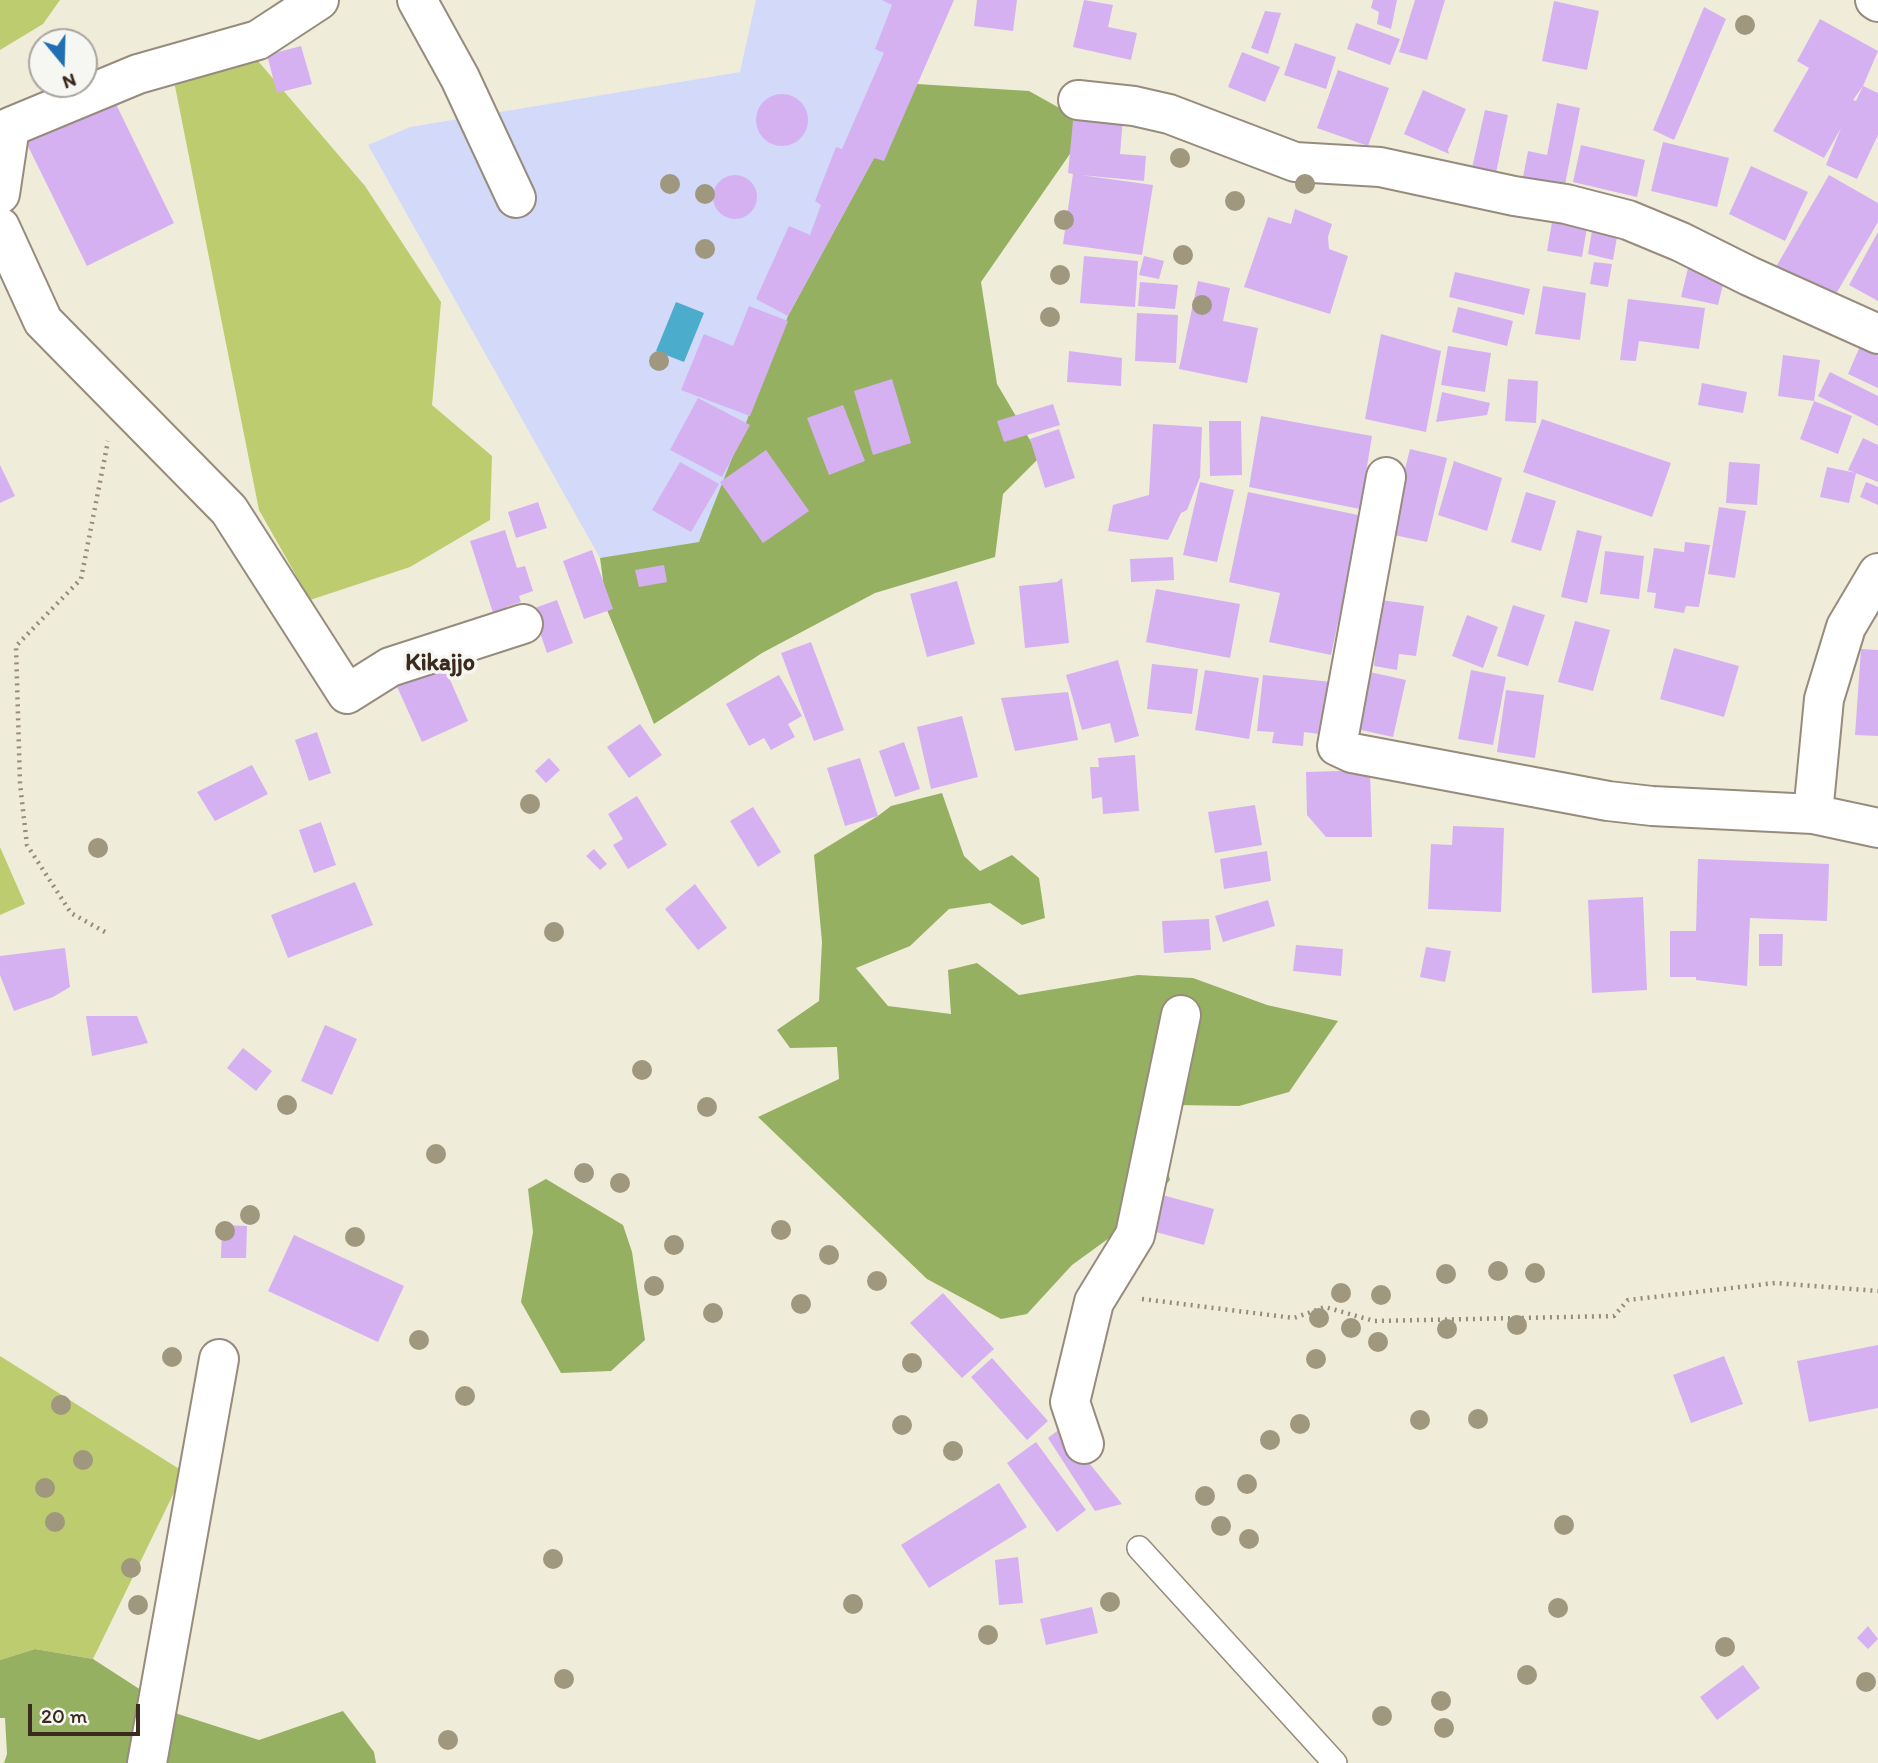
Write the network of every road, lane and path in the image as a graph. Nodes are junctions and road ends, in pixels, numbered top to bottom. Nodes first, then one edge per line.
1 (319, 0) edge
2 (417, 0) edge
3 (1078, 100) dead end
4 (0, 194) edge
5 (516, 198) dead end
6 (0, 227) edge
7 (1878, 334) edge
8 (108, 439) dead end
9 (1386, 477) dead end
10 (1878, 573) edge
11 (523, 624) dead end
12 (1813, 814) junction
13 (1878, 828) edge
14 (105, 932) dead end
15 (1181, 1015) dead end
16 (1878, 1291) edge
17 (1130, 1297) dead end
18 (219, 1359) dead end
19 (1084, 1444) dead end
20 (1139, 1548) dead end
21 (147, 1763) edge
22 (1335, 1763) edge

1 - 4 street
2 - 5 street
3 - 7 street
6 - 11 street
8 - 14 path
9 - 12 street
10 - 12 street
12 - 13 street
15 - 19 street
16 - 17 path
18 - 21 street
20 - 22 lane

